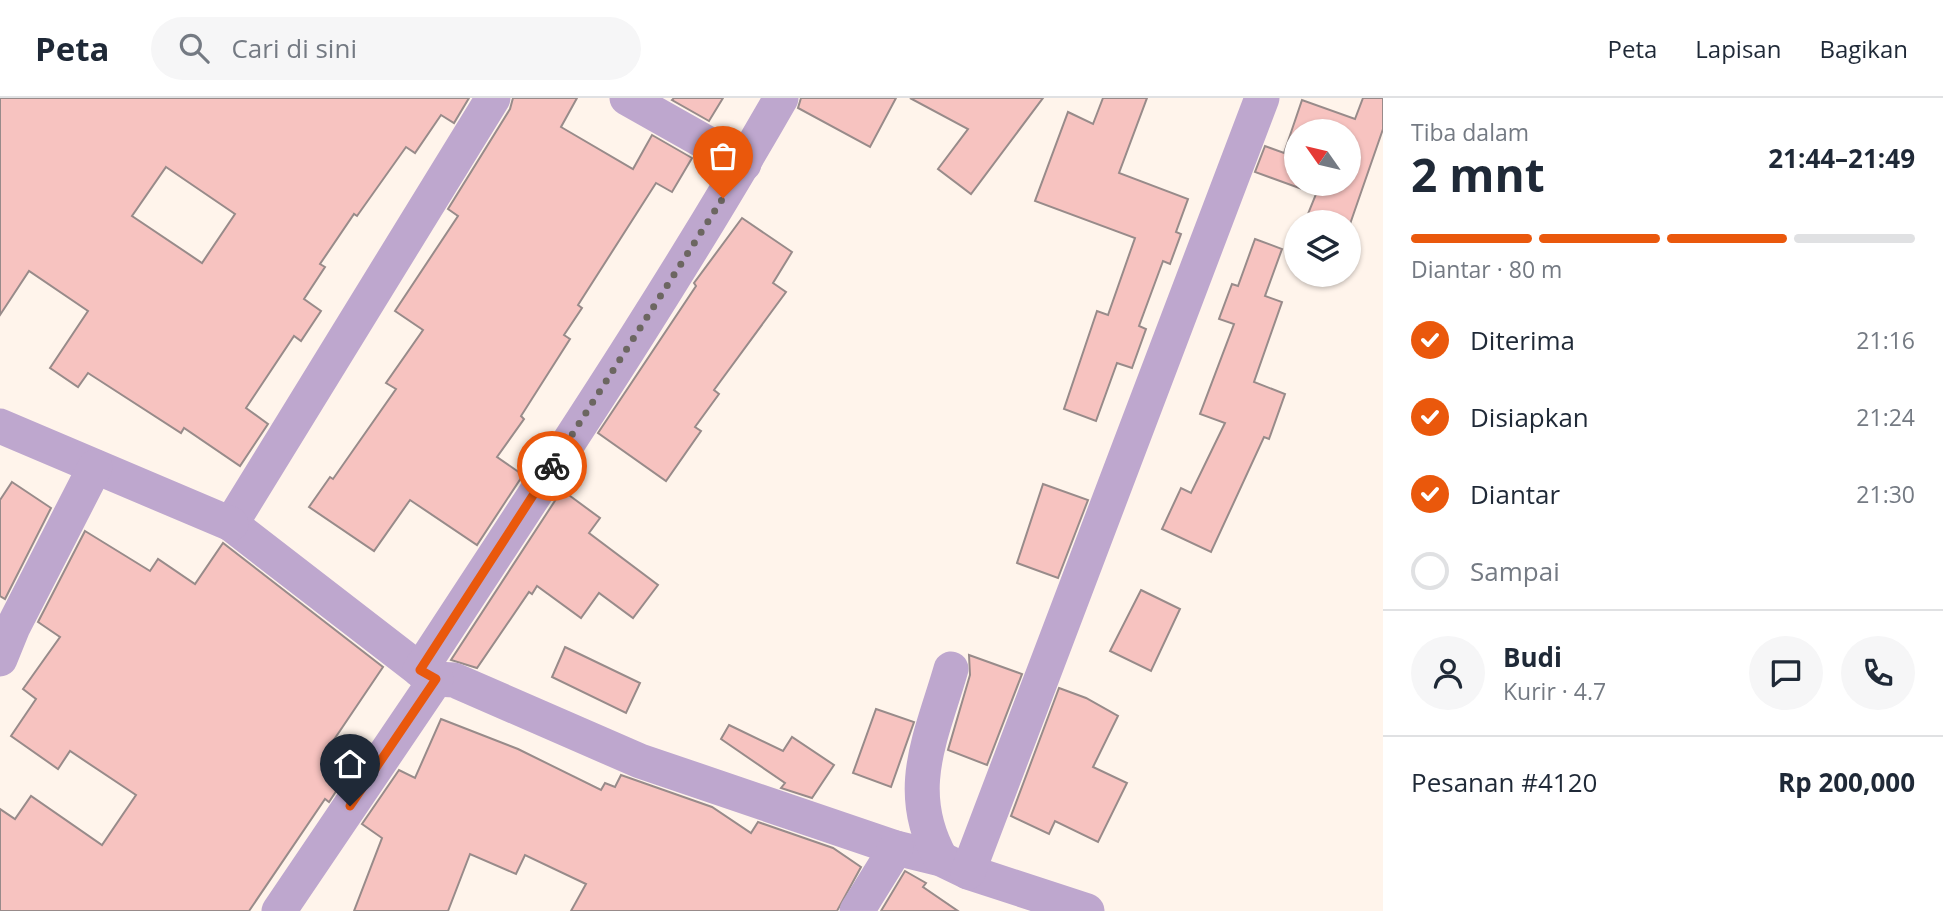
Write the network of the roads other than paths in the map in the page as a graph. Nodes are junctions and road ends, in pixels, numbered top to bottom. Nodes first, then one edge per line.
1 (493, 98) edge
2 (627, 98) edge
3 (781, 98) edge
4 (1262, 98) edge
5 (744, 164) junction
6 (0, 426) edge
7 (95, 467) junction
8 (231, 524) junction
9 (0, 659) edge
10 (411, 663) junction
11 (951, 669) dead end
12 (896, 848) junction
13 (955, 866) junction
14 (279, 911) edge
15 (856, 911) edge
16 (1087, 911) edge

1 - 8 street
2 - 5 street
3 - 5 street
4 - 13 street
5 - 10 street
6 - 7 street
7 - 8 street
7 - 9 street
8 - 10 street
10 - 12 street
10 - 14 street
11 - 13 street
12 - 13 street
12 - 15 street
13 - 16 street

